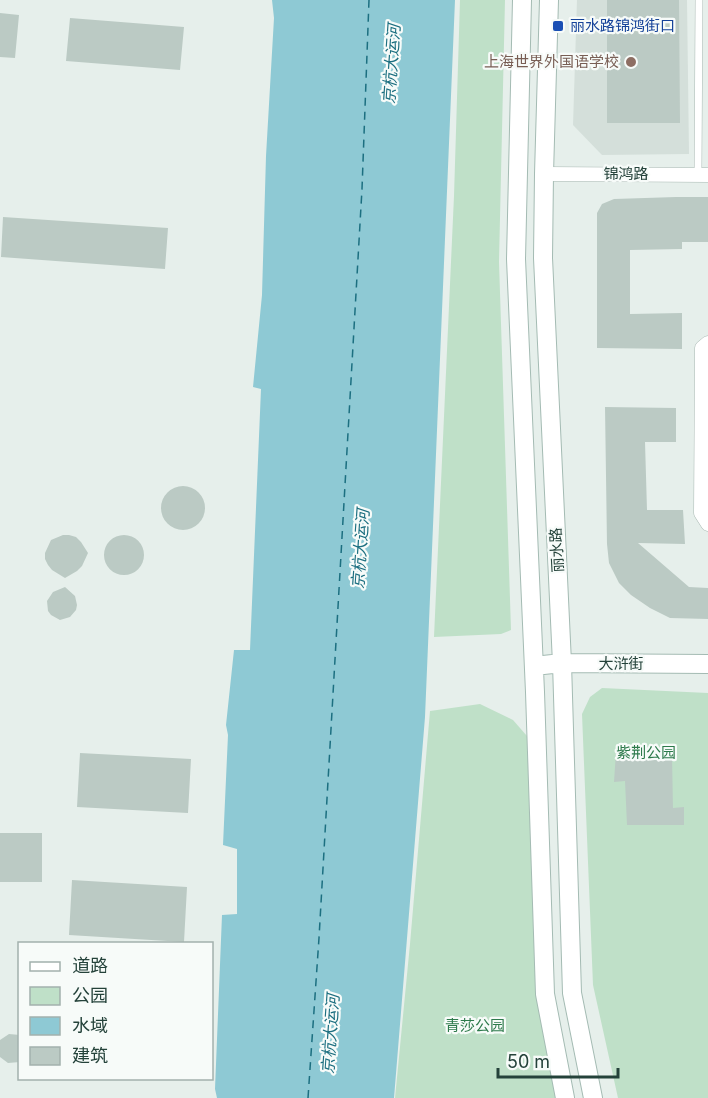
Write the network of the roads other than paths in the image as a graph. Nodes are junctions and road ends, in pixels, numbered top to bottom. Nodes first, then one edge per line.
1 (522, 0) edge
2 (549, 0) edge
3 (699, 0) edge
4 (544, 174) junction
5 (703, 174) edge
6 (708, 344) edge
7 (705, 439) edge
8 (708, 524) edge
9 (562, 663) junction
10 (708, 664) edge
11 (534, 666) junction
12 (565, 1098) edge
13 (593, 1098) edge

1 - 11 main road, 丽水路
2 - 4 main road, 丽水路
3 - 5 lane
4 - 5 street, 锦鸿路
4 - 9 main road, 丽水路
6 - 7 street
7 - 8 street
9 - 10 main road, 大浒街
9 - 11 main road, 大浒街
9 - 13 main road, 丽水路
11 - 12 main road, 丽水路

